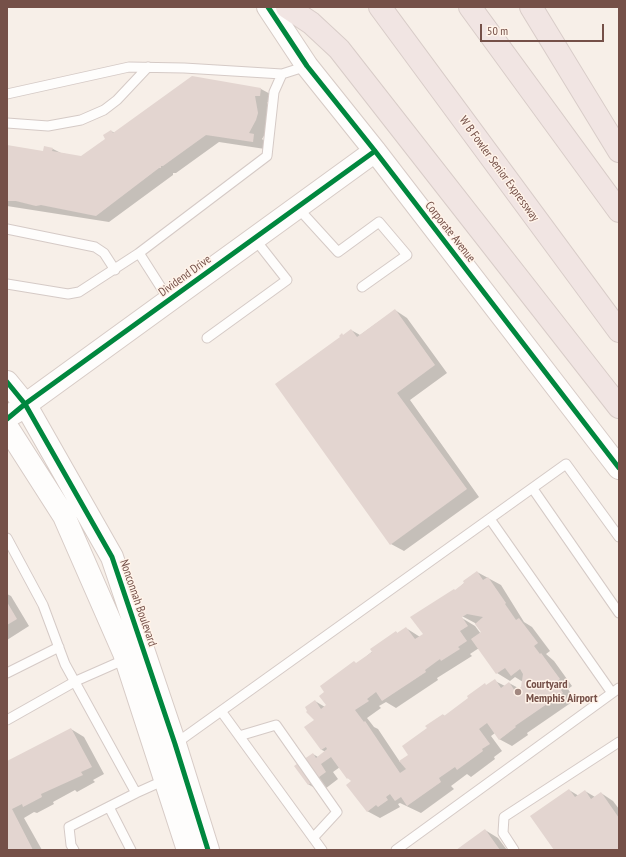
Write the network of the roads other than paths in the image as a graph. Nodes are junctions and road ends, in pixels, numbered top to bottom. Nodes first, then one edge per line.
1 (268, 7) edge
2 (287, 7) edge
3 (380, 7) edge
4 (470, 7) edge
5 (531, 7) edge
6 (307, 66) junction
7 (148, 67) junction
8 (282, 74) junction
9 (7, 94) edge
10 (7, 123) edge
11 (375, 151) junction
12 (619, 151) edge
13 (297, 207) junction
14 (619, 211) edge
15 (7, 229) edge
16 (254, 238) junction
17 (139, 253) junction
18 (115, 270) junction
19 (7, 284) edge
20 (362, 288) dead end
21 (169, 300) junction
22 (619, 331) edge
23 (207, 338) dead end
24 (7, 382) edge
25 (25, 404) junction
26 (619, 407) edge
27 (7, 419) edge
28 (7, 427) edge
29 (619, 468) edge
30 (533, 489) junction
31 (490, 519) junction
32 (619, 537) edge
33 (7, 538) edge
34 (619, 613) edge
35 (59, 647) junction
36 (126, 659) junction
37 (7, 673) edge
38 (76, 681) junction
39 (615, 690) edge
40 (221, 711) junction
41 (7, 720) edge
42 (240, 736) junction
43 (619, 742) edge
44 (175, 744) junction
45 (166, 780) junction
46 (136, 793) junction
47 (109, 807) junction
48 (314, 838) junction
49 (74, 850) edge
50 (131, 850) edge
51 (188, 850) edge
52 (208, 850) edge
53 (322, 850) edge
54 (396, 850) edge
55 (514, 850) edge

1 - 6 street, Corporate Avenue
2 - 26 highway
3 - 22 highway, W B Fowler Senior Expressway
4 - 14 highway
5 - 12 highway
6 - 8 lane
6 - 11 street, Corporate Avenue
7 - 8 lane
7 - 9 lane
7 - 10 lane
8 - 17 lane
11 - 13 street, Dividend Drive
11 - 29 street, Corporate Avenue
13 - 16 street, Dividend Drive
13 - 20 lane
15 - 18 lane
16 - 21 street, Dividend Drive
16 - 23 lane
17 - 18 lane
17 - 21 lane
18 - 19 lane
21 - 25 street, Dividend Drive
24 - 25 street, Nonconnah Boulevard
25 - 27 street, Dividend Drive
25 - 44 street, Nonconnah Boulevard
28 - 36 street
30 - 31 lane
30 - 32 lane
30 - 34 lane
31 - 39 lane
31 - 40 lane
33 - 35 lane
35 - 37 lane
35 - 38 lane
36 - 38 lane
36 - 45 street
38 - 41 lane
38 - 46 lane
39 - 54 lane
40 - 42 lane
40 - 44 lane
42 - 48 lane
42 - 48 lane
43 - 55 lane
44 - 52 street, Nonconnah Boulevard
45 - 46 lane
45 - 51 street
46 - 47 lane
47 - 49 lane
47 - 50 lane
48 - 53 lane

